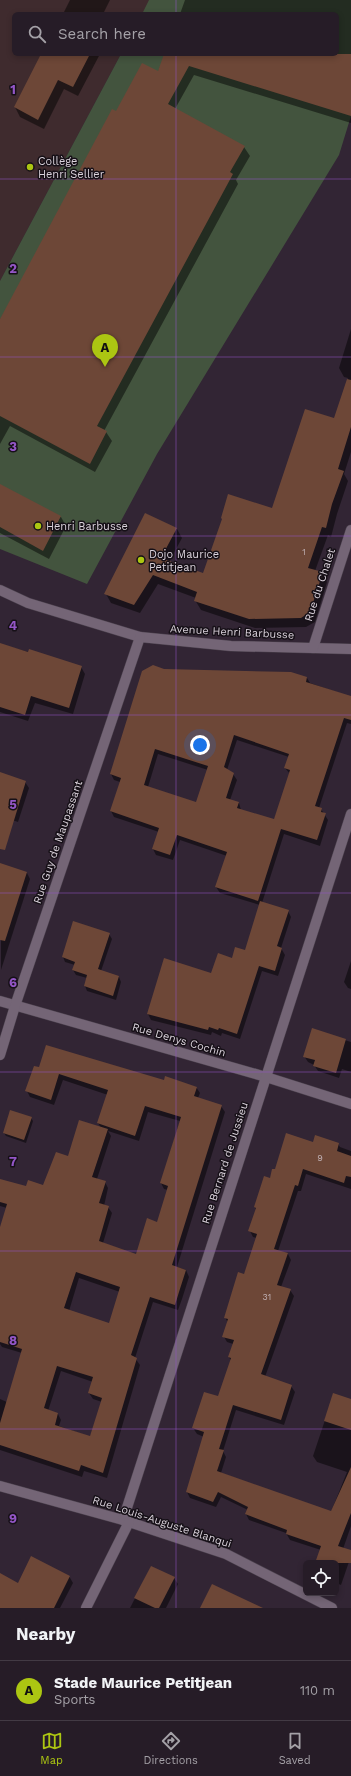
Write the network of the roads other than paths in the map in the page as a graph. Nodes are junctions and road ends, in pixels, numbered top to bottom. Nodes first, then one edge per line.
1 (351, 530) edge
2 (0, 590) edge
3 (140, 637) junction
4 (312, 648) junction
5 (351, 649) edge
6 (351, 814) edge
7 (0, 1001) edge
8 (15, 1006) junction
9 (0, 1055) edge
10 (266, 1077) junction
11 (351, 1104) edge
12 (0, 1486) edge
13 (126, 1521) junction
14 (313, 1603) edge
15 (86, 1608) edge
16 (332, 1608) edge

1 - 4 street, Rue du Chalet
2 - 3 street, Avenue Henri Barbusse
3 - 4 street, Avenue Henri Barbusse
3 - 8 street, Rue Guy de Maupassant
4 - 5 street, Avenue Henri Barbusse
6 - 10 street, Rue Bernard de Jussieu
7 - 8 street, Rue Denys Cochin
8 - 9 street, Rue Guy de Maupassant
8 - 10 street, Rue Denys Cochin
10 - 11 street, Rue Denys Cochin
10 - 13 street, Rue Bernard de Jussieu
12 - 13 street, Rue Louis-Auguste Blanqui
13 - 14 street, Rue Louis-Auguste Blanqui
13 - 15 street, Rue Bernard de Jussieu
14 - 16 street, Rue Louis-Auguste Blanqui

